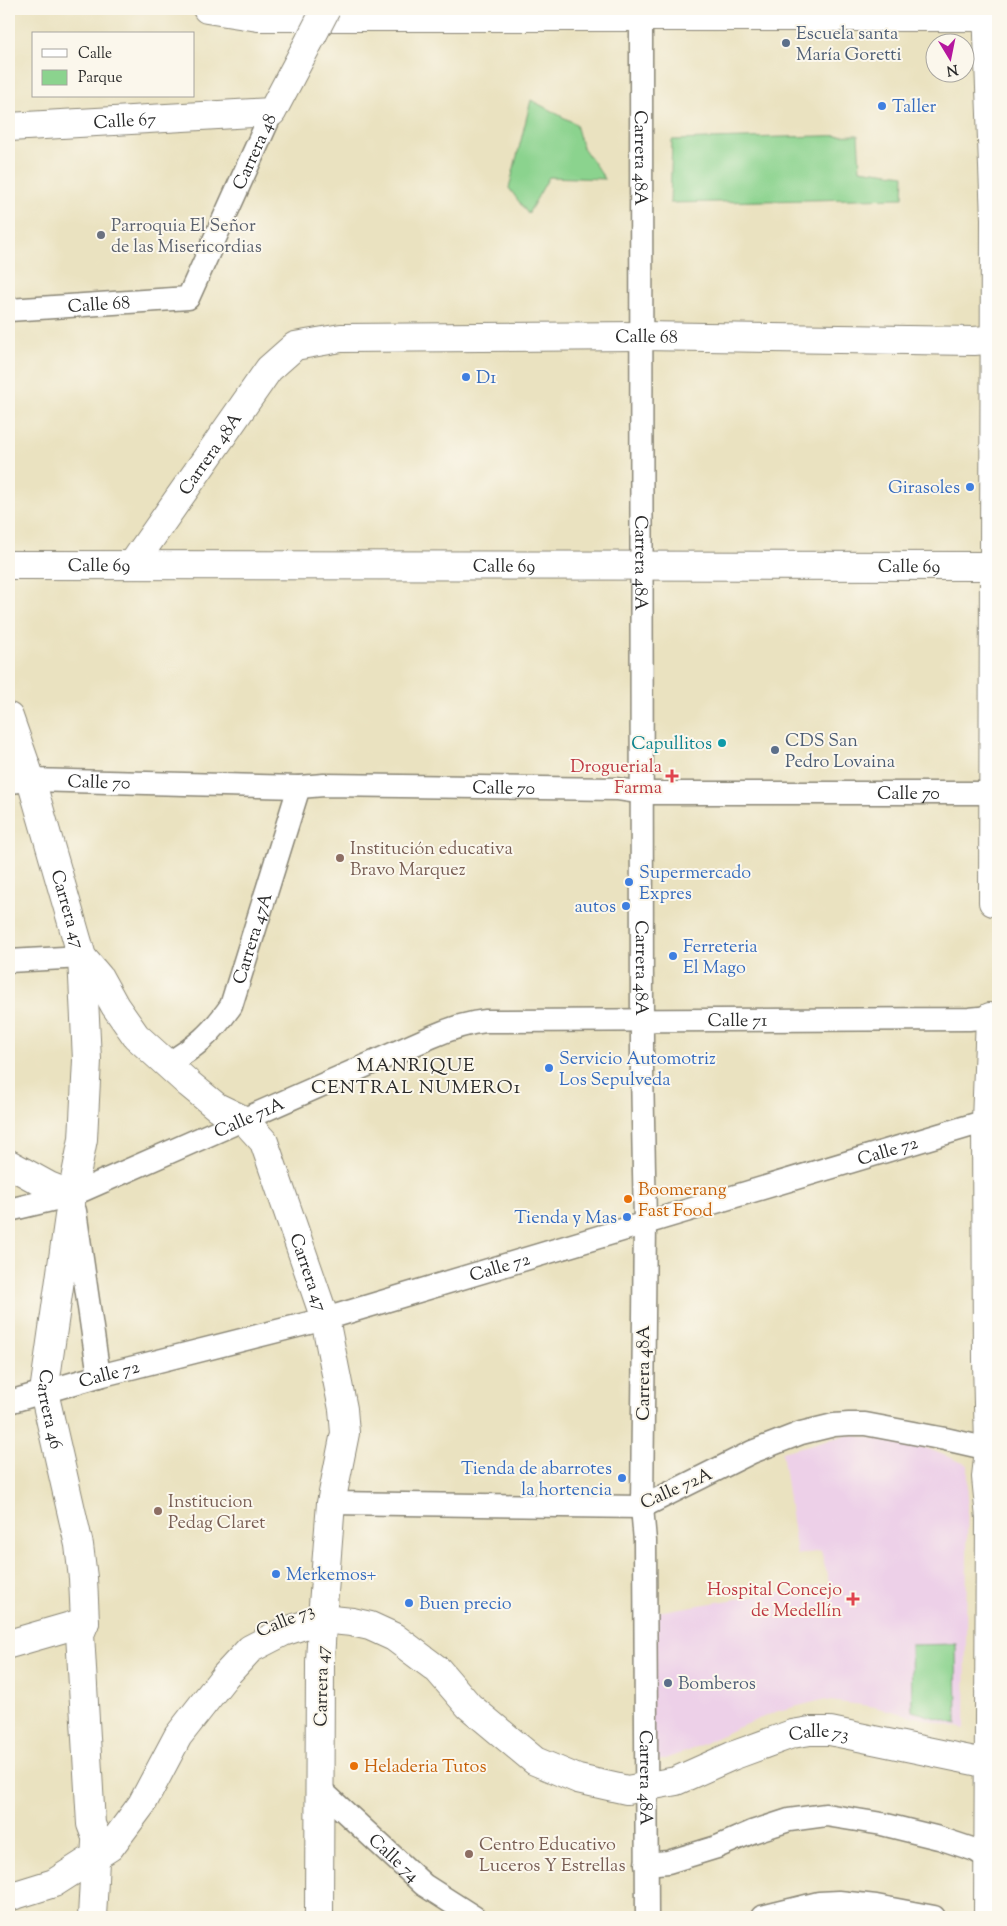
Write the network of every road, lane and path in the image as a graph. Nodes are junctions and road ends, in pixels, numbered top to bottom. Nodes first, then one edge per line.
1 (207, 9) edge
2 (326, 9) edge
3 (991, 14) edge
4 (641, 18) junction
5 (272, 112) junction
6 (9, 128) edge
7 (188, 298) joint
8 (9, 310) edge
9 (642, 336) junction
10 (996, 339) edge
11 (295, 346) joint
12 (9, 565) edge
13 (132, 565) junction
14 (643, 566) junction
15 (997, 566) edge
16 (9, 717) edge
17 (20, 781) edge
18 (299, 787) junction
19 (643, 793) junction
20 (996, 793) edge
21 (993, 902) dead end
22 (82, 957) junction
23 (9, 962) edge
24 (990, 1017) joint
25 (486, 1021) joint
26 (643, 1022) junction
27 (167, 1064) junction
28 (244, 1120) junction
29 (986, 1121) junction
30 (9, 1164) edge
31 (72, 1196) junction
32 (9, 1210) edge
33 (645, 1222) junction
34 (325, 1319) junction
35 (993, 1358) edge
36 (99, 1376) junction
37 (44, 1392) junction
38 (9, 1402) edge
39 (995, 1445) edge
40 (331, 1504) junction
41 (642, 1507) junction
42 (323, 1612) junction
43 (84, 1622) junction
44 (9, 1644) edge
45 (993, 1764) edge
46 (646, 1787) junction
47 (320, 1789) junction
48 (96, 1847) junction
49 (988, 1858) junction
50 (646, 1864) junction
51 (9, 1879) edge
52 (9, 1897) edge
53 (92, 1917) edge
54 (320, 1917) edge
55 (474, 1917) edge
56 (647, 1917) edge
57 (762, 1917) edge
58 (934, 1917) edge
59 (988, 1917) edge

1 - 4 street
2 - 5 street, Carrera 48, bridge
3 - 4 street
3 - 10 street
4 - 9 street, Carrera 48A
5 - 6 street, Calle 67
5 - 7 street, Carrera 48
7 - 8 street, Calle 68
9 - 10 street, Calle 68
9 - 11 street, Calle 68
9 - 14 street, Carrera 48A
10 - 15 street
11 - 13 street, Carrera 48A
12 - 13 street, Calle 69
13 - 14 street, Calle 69
14 - 15 street, Calle 69
14 - 19 street, Carrera 48A
15 - 20 street
16 - 17 street, Carrera 47
17 - 18 street, Calle 70
17 - 22 street, Carrera 47
18 - 19 street, Calle 70
18 - 27 street, Carrera 47A
19 - 20 street, Calle 70
19 - 26 street, Carrera 48A
20 - 21 street
22 - 23 street
22 - 27 street, Carrera 47
22 - 31 street, Carrera 46
24 - 26 street, Calle 71
24 - 29 street
25 - 26 street, Calle 71
25 - 28 street, Calle 71A
26 - 33 street, Carrera 48A
27 - 28 street, Carrera 47
28 - 31 street, Calle 71A
28 - 34 street, Carrera 47
29 - 33 street, Calle 72
29 - 35 street
30 - 31 street
31 - 32 street, Calle 71A
31 - 36 street, Carrera 46
31 - 37 street, Carrera 46
33 - 34 street, Calle 72
33 - 41 street, Carrera 48A
34 - 36 street, Calle 72
34 - 40 street, Carrera 47
35 - 39 street
36 - 37 street, Calle 72
37 - 38 street, Calle 72
37 - 43 street, Carrera 46
39 - 41 street, Calle 72A
39 - 45 street
40 - 41 street, Calle 72A
40 - 42 street, Carrera 47
41 - 46 street, Carrera 48A
42 - 46 street, Calle 73
42 - 47 street, Carrera 47
42 - 48 street, Calle 73
43 - 44 street
43 - 48 street, Carrera 46
45 - 46 street, Calle 73
45 - 49 street
46 - 50 street, Carrera 48A
47 - 54 street, Carrera 47
47 - 55 street, Calle 74
48 - 51 street, Calle 73
48 - 52 street, Calle 73
48 - 53 street, Carrera 46
49 - 50 street
49 - 59 street
50 - 56 street, Carrera 48A
57 - 58 street

